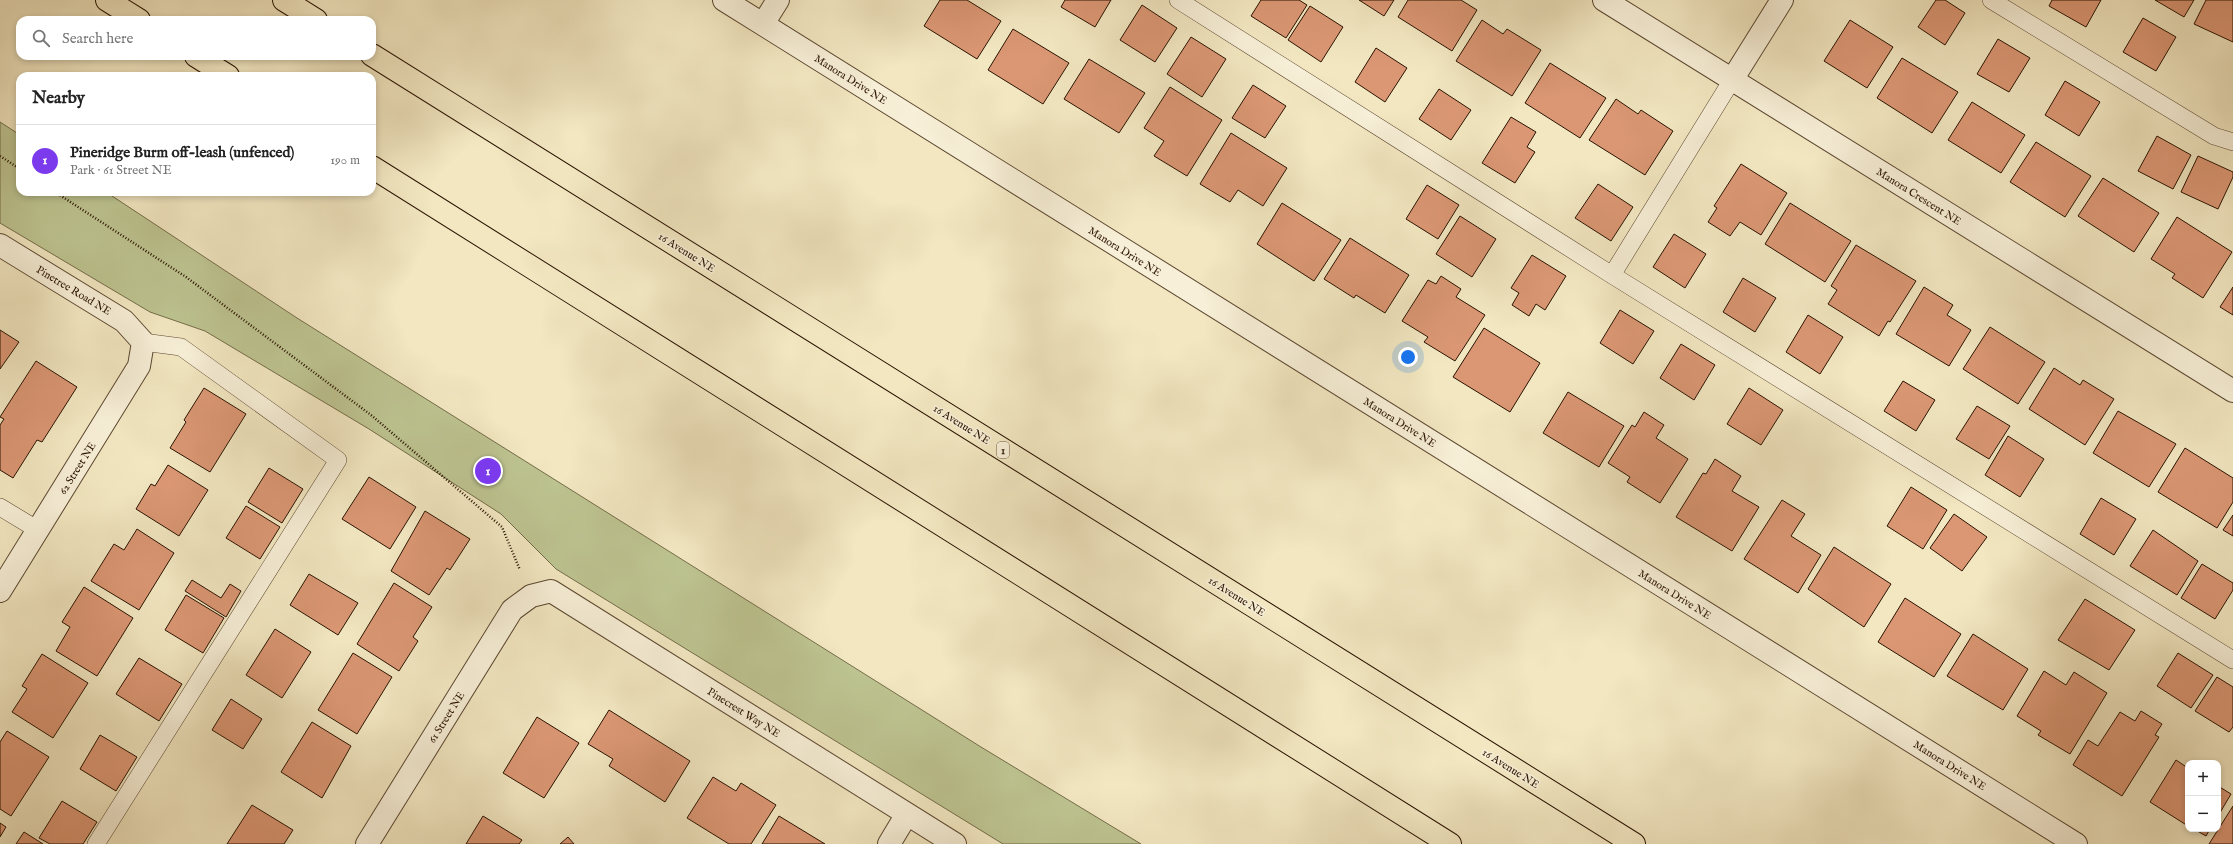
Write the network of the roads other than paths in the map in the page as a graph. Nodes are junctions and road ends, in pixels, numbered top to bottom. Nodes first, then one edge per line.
1 (107, 0) edge
2 (284, 0) edge
3 (724, 0) edge
4 (778, 0) edge
5 (1178, 0) edge
6 (1604, 0) edge
7 (1782, 0) edge
8 (1991, 0) edge
9 (133, 16) edge
10 (310, 16) edge
11 (763, 24) junction
12 (376, 58) edge
13 (202, 60) edge
14 (222, 72) edge
15 (1732, 80) junction
16 (2233, 142) edge
17 (376, 170) edge
18 (0, 245) edge
19 (1612, 274) junction
20 (143, 342) junction
21 (2233, 391) edge
22 (0, 507) edge
23 (38, 530) junction
24 (0, 591) edge
25 (532, 596) joint
26 (2233, 660) edge
27 (907, 814) junction
28 (96, 844) edge
29 (367, 844) edge
30 (889, 844) edge
31 (955, 844) edge
32 (1450, 844) edge
33 (1634, 844) edge
34 (2076, 844) edge

1 - 9 highway
2 - 10 highway
3 - 11 street, Manora Drive NE
4 - 11 street
5 - 19 lane
6 - 15 street, Manora Crescent NE
7 - 15 street
8 - 16 lane
11 - 34 street, Manora Drive NE
12 - 33 highway, 16 Avenue NE / 1
13 - 14 highway
15 - 19 lane
15 - 21 street, Manora Crescent NE
17 - 32 highway
18 - 20 street, Pinetree Road NE
19 - 26 lane
20 - 23 street, 62 Street NE
20 - 28 lane
22 - 23 lane
23 - 24 street, 62 Street NE
25 - 27 street, Pinecrest Way NE
25 - 29 street, 61 Street NE
27 - 30 street
27 - 31 street, Pinecrest Way NE

